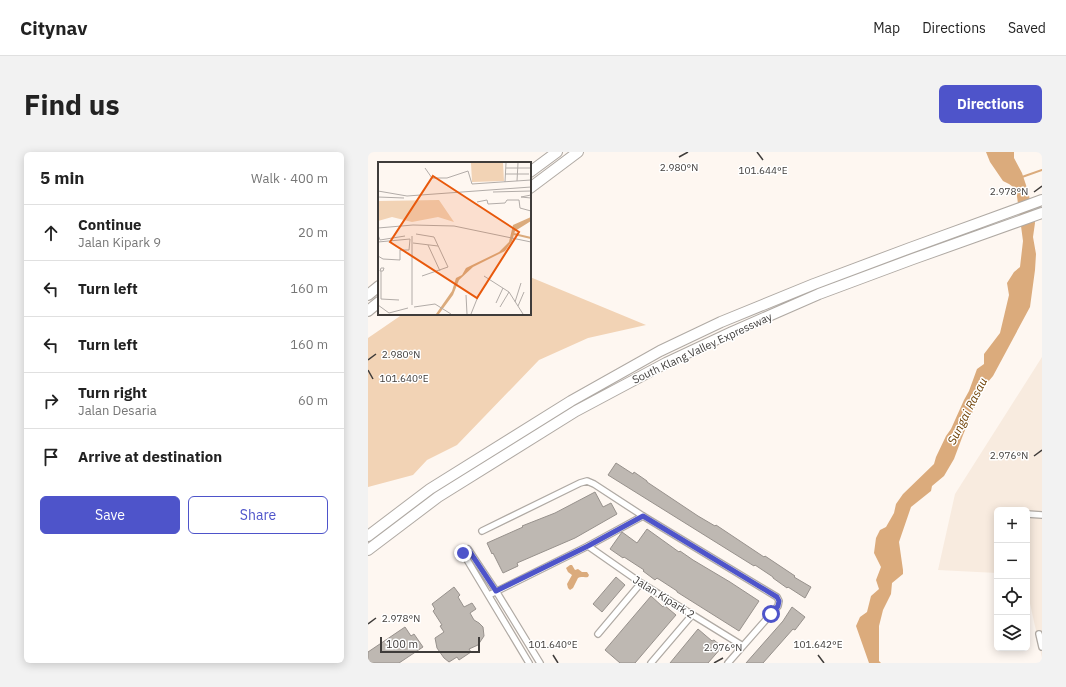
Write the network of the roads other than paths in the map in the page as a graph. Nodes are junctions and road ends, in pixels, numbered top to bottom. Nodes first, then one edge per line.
1 (557, 152) edge
2 (578, 152) edge
3 (531, 171) edge
4 (531, 187) edge
5 (1042, 200) edge
6 (1042, 213) edge
7 (378, 287) edge
8 (368, 295) edge
9 (378, 303) edge
10 (368, 311) edge
11 (1030, 514) edge
12 (1042, 515) edge
13 (643, 516) junction
14 (482, 531) dead end
15 (368, 536) edge
16 (588, 546) junction
17 (368, 550) edge
18 (641, 583) junction
19 (496, 591) junction
20 (489, 595) junction
21 (692, 615) junction
22 (598, 634) dead end
23 (1039, 634) dead end
24 (743, 646) junction
25 (1042, 648) edge
26 (529, 663) edge
27 (540, 663) edge
28 (651, 663) edge
29 (728, 663) edge

1 - 3 highway
2 - 4 highway
5 - 15 highway, South Klang Valley Expressway
6 - 17 highway, South Klang Valley Expressway
7 - 8 highway
9 - 10 highway
11 - 12 street
13 - 14 street
13 - 16 street
13 - 24 street
16 - 18 street, Jalan Kipark 2
16 - 19 street
18 - 21 street, Jalan Kipark 2
18 - 22 street
19 - 20 street
19 - 20 street
19 - 27 street
20 - 26 street
21 - 24 street, Jalan Kipark 2
21 - 28 street
23 - 25 street
24 - 29 street

